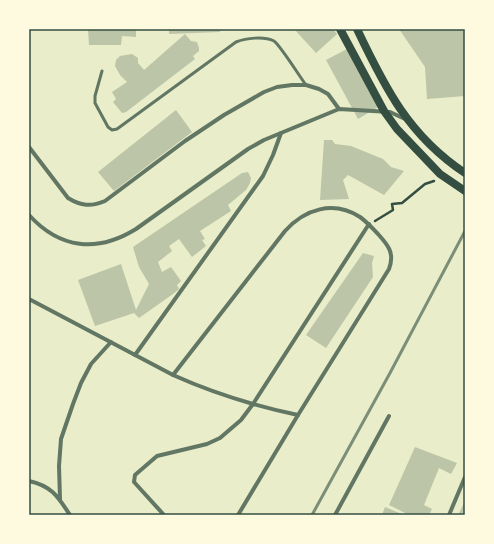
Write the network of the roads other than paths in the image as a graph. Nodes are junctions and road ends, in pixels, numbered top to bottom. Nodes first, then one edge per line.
1 (340, 29) edge
2 (356, 29) edge
3 (102, 71) dead end
4 (306, 85) junction
5 (339, 109) junction
6 (384, 111) junction
7 (409, 121) junction
8 (281, 133) junction
9 (29, 147) edge
10 (465, 173) edge
11 (465, 191) edge
12 (29, 215) edge
13 (369, 224) junction
14 (29, 299) edge
15 (111, 342) junction
16 (135, 355) junction
17 (173, 375) junction
18 (254, 404) junction
19 (298, 415) junction
20 (389, 416) dead end
21 (465, 477) edge
22 (29, 482) edge
23 (60, 499) junction
24 (70, 515) edge
25 (164, 515) edge
26 (238, 515) edge
27 (335, 515) edge
28 (449, 515) edge

1 - 6 main road
2 - 7 main road
3 - 4 lane
4 - 5 street
4 - 9 street
5 - 6 street
5 - 8 street
6 - 7 street
6 - 11 main road
7 - 10 main road
8 - 12 street
8 - 16 street
13 - 17 street
13 - 18 street
13 - 19 street
14 - 15 street
15 - 16 street
15 - 23 street
16 - 17 street
17 - 18 street
18 - 19 street
18 - 25 street
19 - 26 street
20 - 27 street
21 - 28 street
22 - 23 street
23 - 24 street

